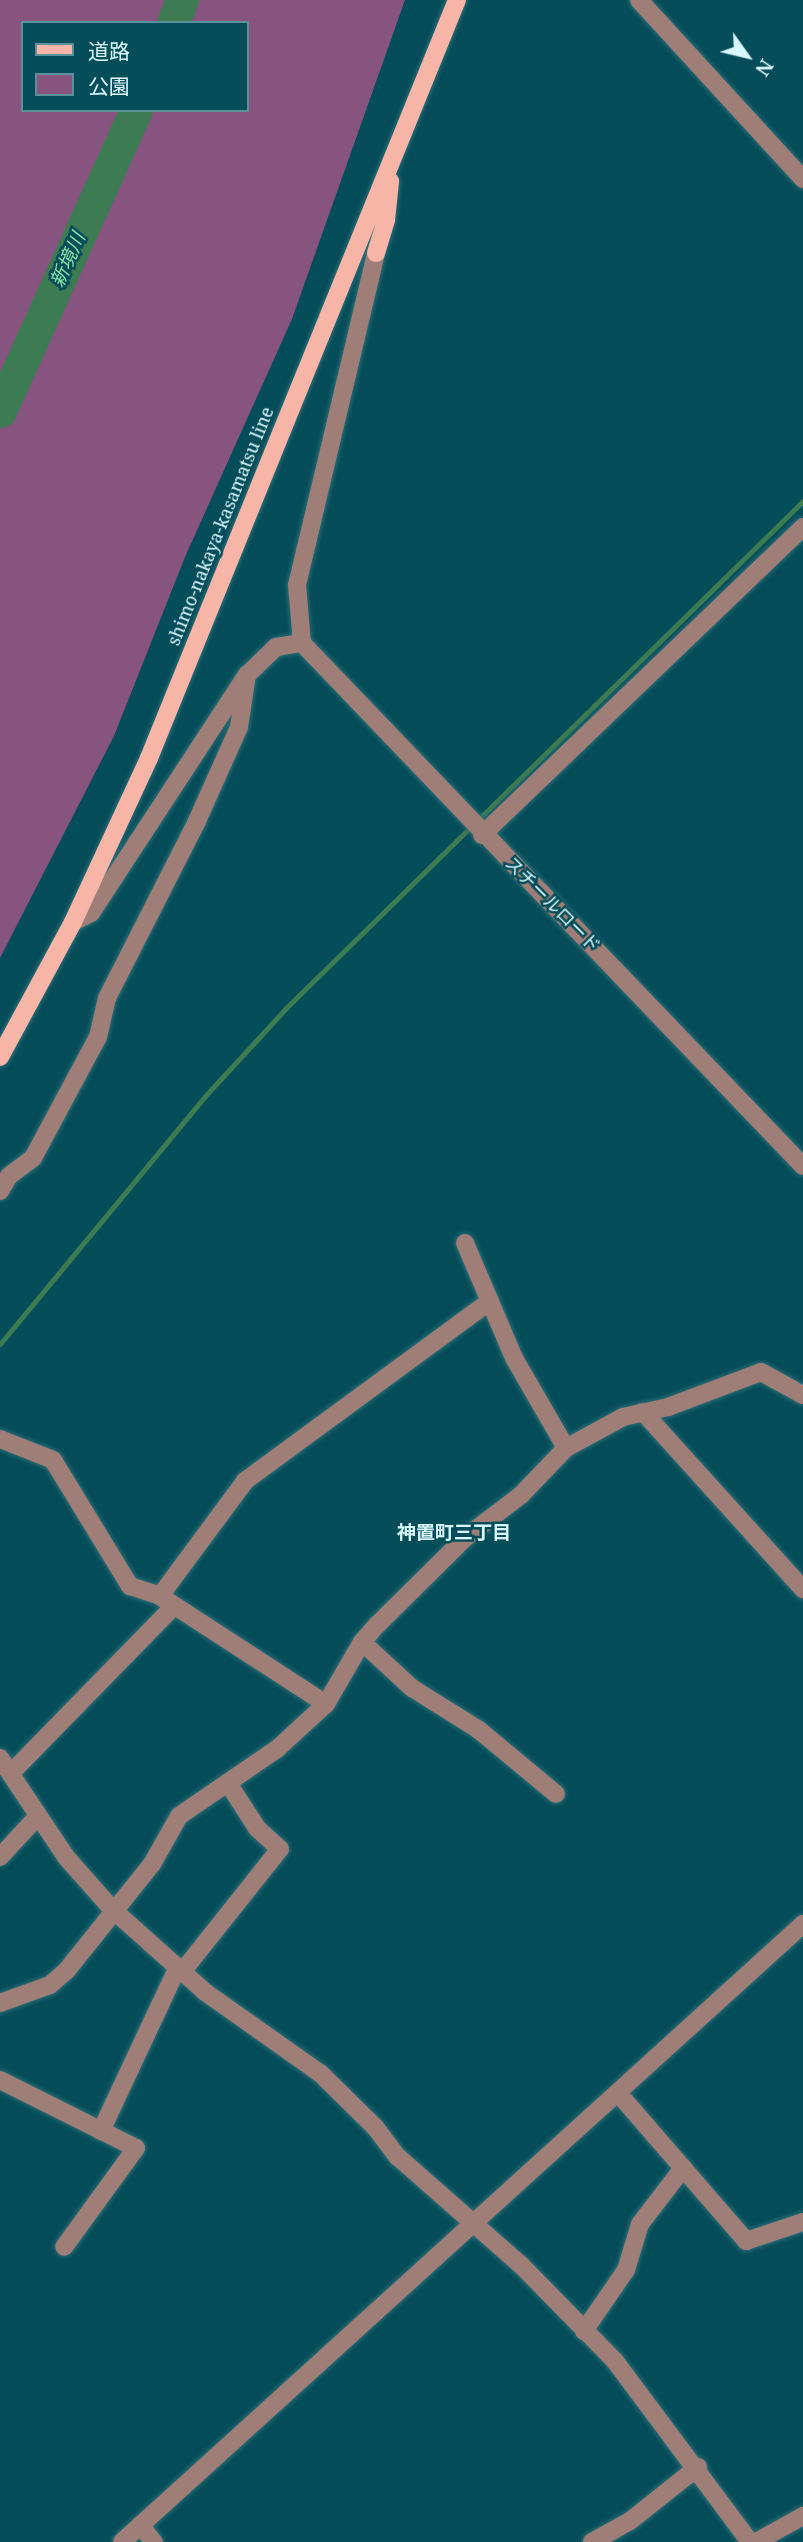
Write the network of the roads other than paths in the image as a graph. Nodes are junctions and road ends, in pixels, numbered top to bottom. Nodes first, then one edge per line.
1 (457, 0) edge
2 (639, 0) edge
3 (392, 159) junction
4 (803, 179) edge
5 (363, 230) junction
6 (376, 253) junction
7 (803, 527) edge
8 (302, 643) junction
9 (247, 676) junction
10 (482, 835) junction
11 (73, 922) junction
12 (0, 1057) edge
13 (802, 1164) edge
14 (0, 1191) edge
15 (465, 1243) dead end
16 (490, 1301) junction
17 (803, 1395) edge
18 (643, 1412) junction
19 (0, 1439) edge
20 (566, 1448) junction
21 (803, 1589) edge
22 (167, 1601) junction
23 (362, 1642) junction
24 (326, 1704) junction
25 (0, 1758) edge
26 (12, 1772) junction
27 (228, 1783) junction
28 (556, 1794) dead end
29 (38, 1816) junction
30 (0, 1857) edge
31 (112, 1909) junction
32 (803, 1924) edge
33 (179, 1971) junction
34 (0, 2003) edge
35 (0, 2080) edge
36 (618, 2093) junction
37 (101, 2131) junction
38 (683, 2168) junction
39 (803, 2222) edge
40 (472, 2226) junction
41 (64, 2248) dead end
42 (584, 2331) junction
43 (698, 2467) junction
44 (803, 2516) edge
45 (139, 2525) junction
46 (122, 2542) edge
47 (155, 2542) edge
48 (592, 2542) edge
49 (750, 2542) edge
50 (756, 2542) edge

1 - 3 main road, shimo-nakaya-kasamatsu line
2 - 4 street
3 - 5 main road, shimo-nakaya-kasamatsu line
3 - 6 main road
5 - 6 main road
5 - 11 main road, shimo-nakaya-kasamatsu line
6 - 8 street
7 - 10 street
8 - 9 street
8 - 10 street, スチールロード
9 - 11 street
9 - 14 street
10 - 13 street, スチールロード
11 - 12 main road, shimo-nakaya-kasamatsu line
15 - 16 street
16 - 20 street
16 - 22 street
17 - 18 street
18 - 20 street
18 - 21 street
19 - 22 street
20 - 23 street
22 - 24 street
22 - 26 street
23 - 24 street
23 - 28 street
24 - 27 street
25 - 26 street
26 - 29 street
27 - 31 street
27 - 33 street
29 - 30 street
29 - 31 street
31 - 33 street
31 - 34 street
32 - 36 street
33 - 37 street
33 - 40 street
35 - 37 street
36 - 38 street
36 - 40 street
37 - 41 street
38 - 39 street
38 - 42 street
40 - 42 street
40 - 45 street
42 - 43 street
43 - 48 street
43 - 49 street
44 - 50 street
45 - 46 street
45 - 47 street

